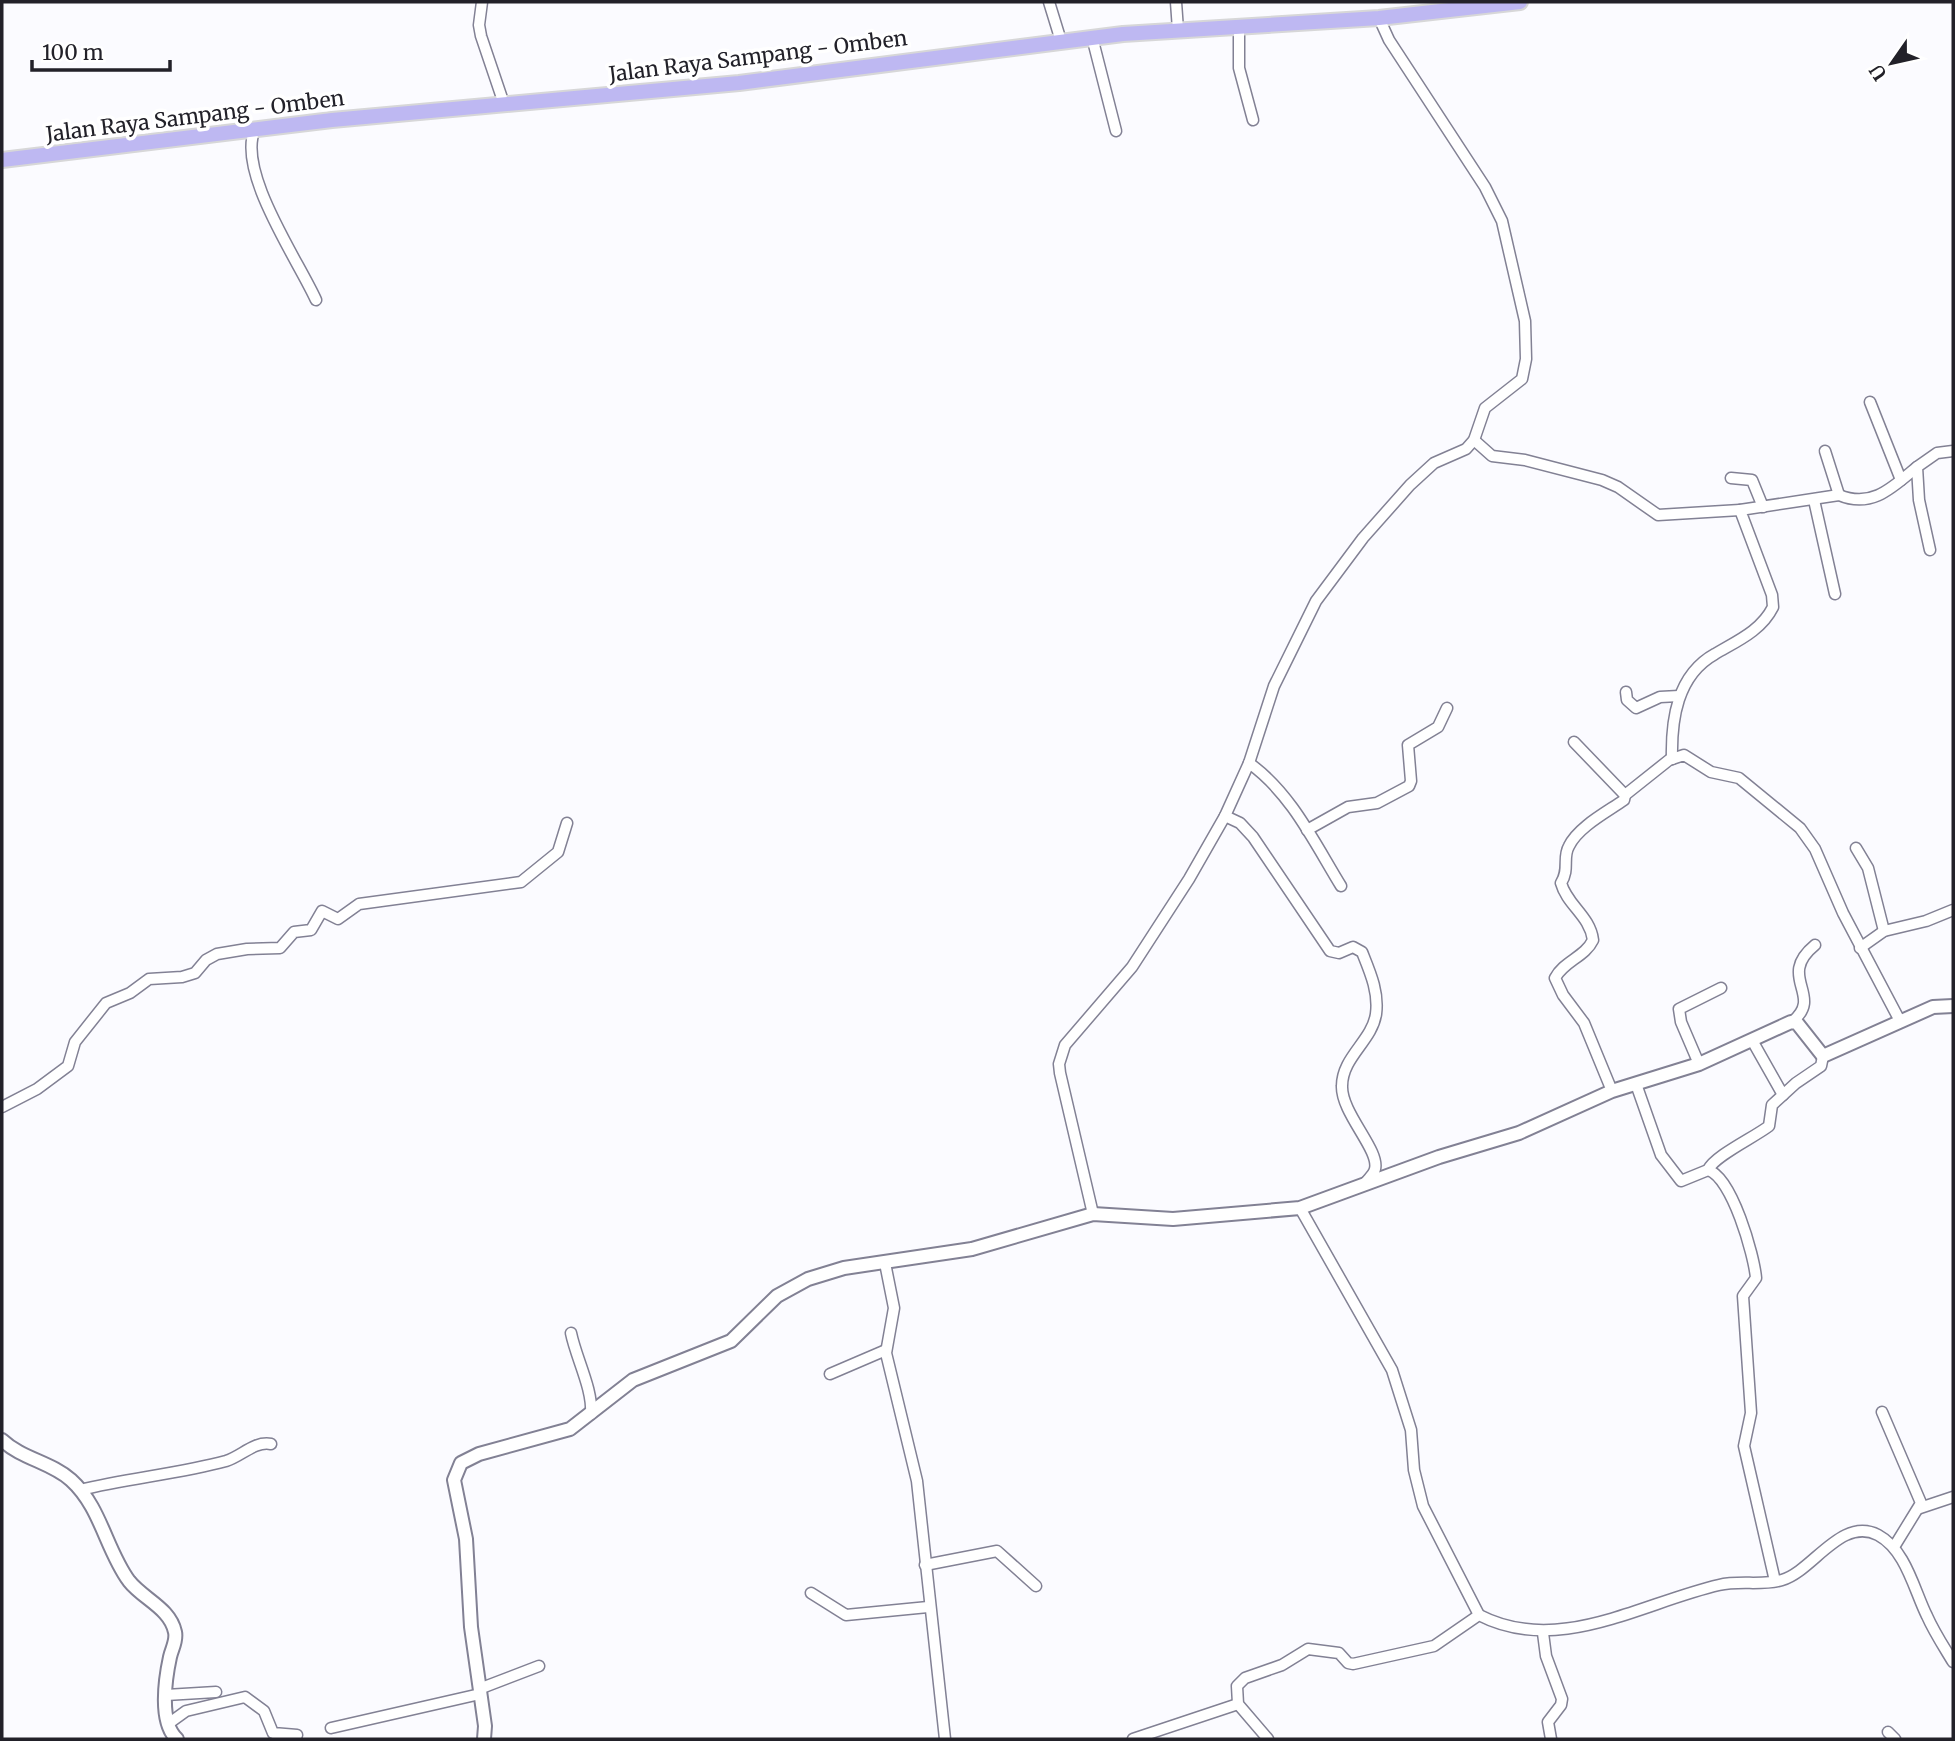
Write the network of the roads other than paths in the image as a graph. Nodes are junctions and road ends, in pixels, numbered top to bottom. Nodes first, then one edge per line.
1 (481, 2) edge
2 (1049, 2) edge
3 (1176, 2) edge
4 (1520, 2) edge
5 (1379, 18) junction
6 (1239, 27) junction
7 (1178, 30) junction
8 (1092, 37) junction
9 (1061, 41) junction
10 (504, 104) junction
11 (1253, 120) dead end
12 (255, 130) junction
13 (1116, 131) dead end
14 (2, 160) edge
15 (316, 300) dead end
16 (1870, 402) dead end
17 (1474, 440) junction
18 (1825, 451) dead end
19 (1953, 451) edge
20 (1917, 467) junction
21 (1731, 478) dead end
22 (1901, 480) junction
23 (1839, 495) junction
24 (1814, 500) junction
25 (1763, 506) junction
26 (1741, 510) junction
27 (1930, 550) dead end
28 (1835, 594) dead end
29 (1626, 692) dead end
30 (1679, 696) junction
31 (1447, 708) dead end
32 (1574, 742) dead end
33 (1672, 759) junction
34 (1249, 762) junction
35 (1625, 795) junction
36 (1225, 816) junction
37 (568, 823) dead end
38 (1307, 830) junction
39 (1856, 848) dead end
40 (1341, 886) dead end
41 (1953, 910) edge
42 (1884, 931) junction
43 (1815, 945) dead end
44 (1860, 948) junction
45 (1721, 988) dead end
46 (1953, 1006) edge
47 (1793, 1021) junction
48 (1900, 1021) junction
49 (1753, 1042) junction
50 (1823, 1056) junction
51 (1699, 1064) junction
52 (1636, 1084) junction
53 (1612, 1091) junction
54 (1783, 1095) junction
55 (2, 1107) edge
56 (1708, 1170) junction
57 (1366, 1182) junction
58 (1300, 1208) junction
59 (1093, 1213) junction
60 (885, 1263) junction
61 (571, 1333) dead end
62 (886, 1350) junction
63 (830, 1374) dead end
64 (1882, 1412) dead end
65 (591, 1414) junction
66 (2, 1440) edge
67 (271, 1444) dead end
68 (80, 1490) junction
69 (1953, 1497) edge
70 (1920, 1508) junction
71 (1894, 1547) junction
72 (925, 1565) junction
73 (1775, 1581) junction
74 (1037, 1586) dead end
75 (811, 1593) dead end
76 (928, 1607) junction
77 (1479, 1615) junction
78 (1543, 1633) junction
79 (1953, 1662) edge
80 (539, 1666) dead end
81 (216, 1692) dead end
82 (480, 1692) junction
83 (166, 1695) junction
84 (1238, 1704) junction
85 (168, 1724) junction
86 (331, 1728) dead end
87 (297, 1735) dead end
88 (177, 1739) edge
89 (484, 1739) edge
90 (945, 1739) edge
91 (1133, 1739) edge
92 (1268, 1739) edge
93 (1551, 1739) edge

1 - 10 street
2 - 9 street
3 - 7 street
4 - 5 main road, Jalan Raya Sampang - Omben
5 - 6 main road, Jalan Raya Sampang - Omben
5 - 17 street
6 - 7 main road, Jalan Raya Sampang - Omben
6 - 11 street
7 - 8 main road, Jalan Raya Sampang - Omben
8 - 9 main road, Jalan Raya Sampang - Omben
8 - 13 street
9 - 10 main road, Jalan Raya Sampang - Omben
10 - 12 main road, Jalan Raya Sampang - Omben
12 - 14 main road, Jalan Raya Sampang - Omben
12 - 15 street
16 - 22 street
17 - 26 street
17 - 34 street
18 - 23 street
19 - 20 street
20 - 22 street
20 - 27 street
21 - 25 street
22 - 23 street
23 - 24 street
24 - 25 street
24 - 28 street
25 - 26 street
26 - 30 street
29 - 30 street
30 - 33 street
31 - 38 street
32 - 35 street
33 - 35 street
33 - 44 street
34 - 36 street
34 - 38 street
35 - 53 street
36 - 57 street
36 - 59 street
37 - 55 street
38 - 40 street
39 - 42 street
41 - 42 street
42 - 44 street
43 - 47 street
44 - 48 street
45 - 51 street
46 - 48 street
47 - 49 street
47 - 50 street
48 - 50 street
49 - 51 street
49 - 54 street
50 - 54 street
51 - 52 street
52 - 53 street
52 - 56 street
53 - 57 street
54 - 56 street
56 - 73 street
57 - 58 street
58 - 59 street
58 - 77 street
59 - 60 street
60 - 62 street
60 - 65 street
61 - 65 street
62 - 63 street
62 - 72 street
64 - 70 street
65 - 82 street
66 - 68 street
67 - 68 street
68 - 83 street
69 - 70 street
70 - 71 street
71 - 73 street
71 - 79 street
72 - 74 street
72 - 76 street
73 - 78 street
75 - 76 street
76 - 90 street
77 - 78 street
77 - 84 street
78 - 93 street
80 - 82 street
81 - 83 street
82 - 86 street
82 - 89 street
83 - 85 street
84 - 91 street
84 - 92 street
85 - 87 street
85 - 88 street

